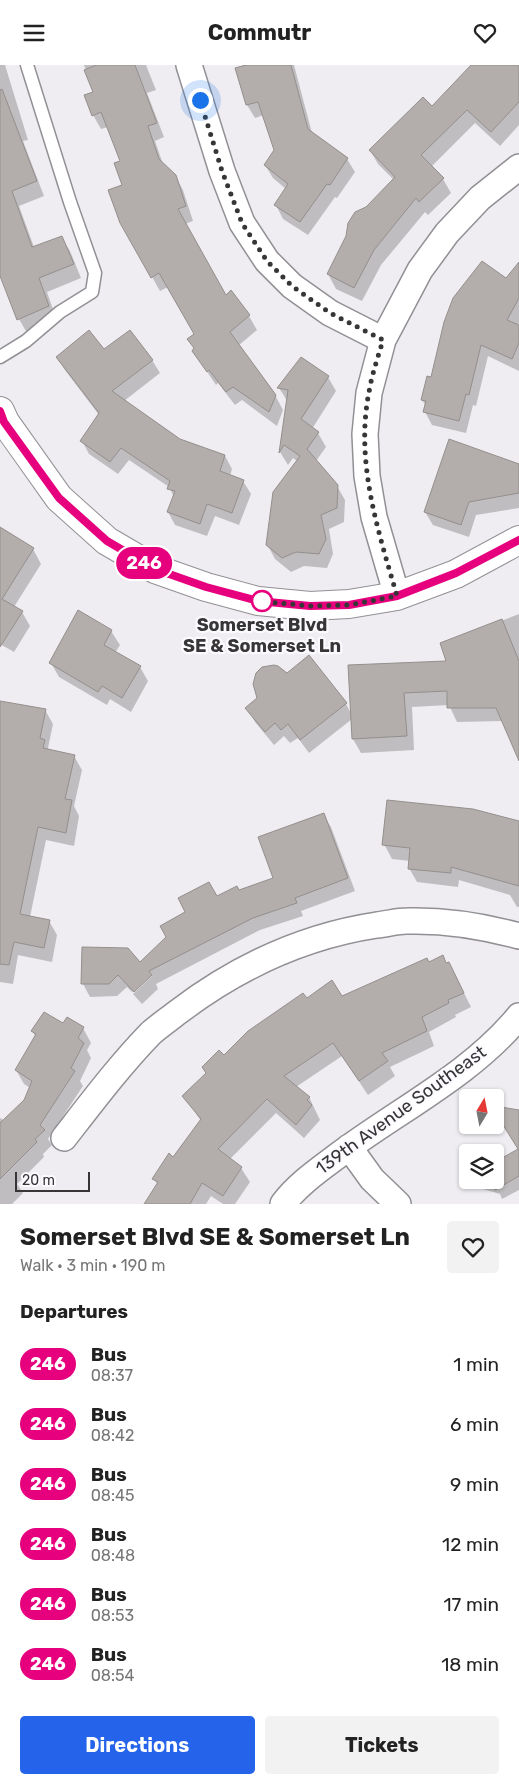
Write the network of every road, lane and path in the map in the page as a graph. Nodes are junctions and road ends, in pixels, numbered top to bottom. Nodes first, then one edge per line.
1 (27, 65) edge
2 (189, 65) edge
3 (519, 167) edge
4 (383, 340) junction
5 (0, 357) edge
6 (2, 420) edge
7 (519, 540) edge
8 (397, 596) junction
9 (519, 937) edge
10 (519, 1016) edge
11 (64, 1138) dead end
12 (349, 1147) junction
13 (283, 1204) edge
14 (398, 1204) edge

1 - 5 lane
2 - 4 street
3 - 4 street
4 - 8 street
6 - 8 street
7 - 8 street
9 - 11 street
10 - 12 street, 139th Avenue Southeast
12 - 13 street, 139th Avenue Southeast
12 - 14 street

